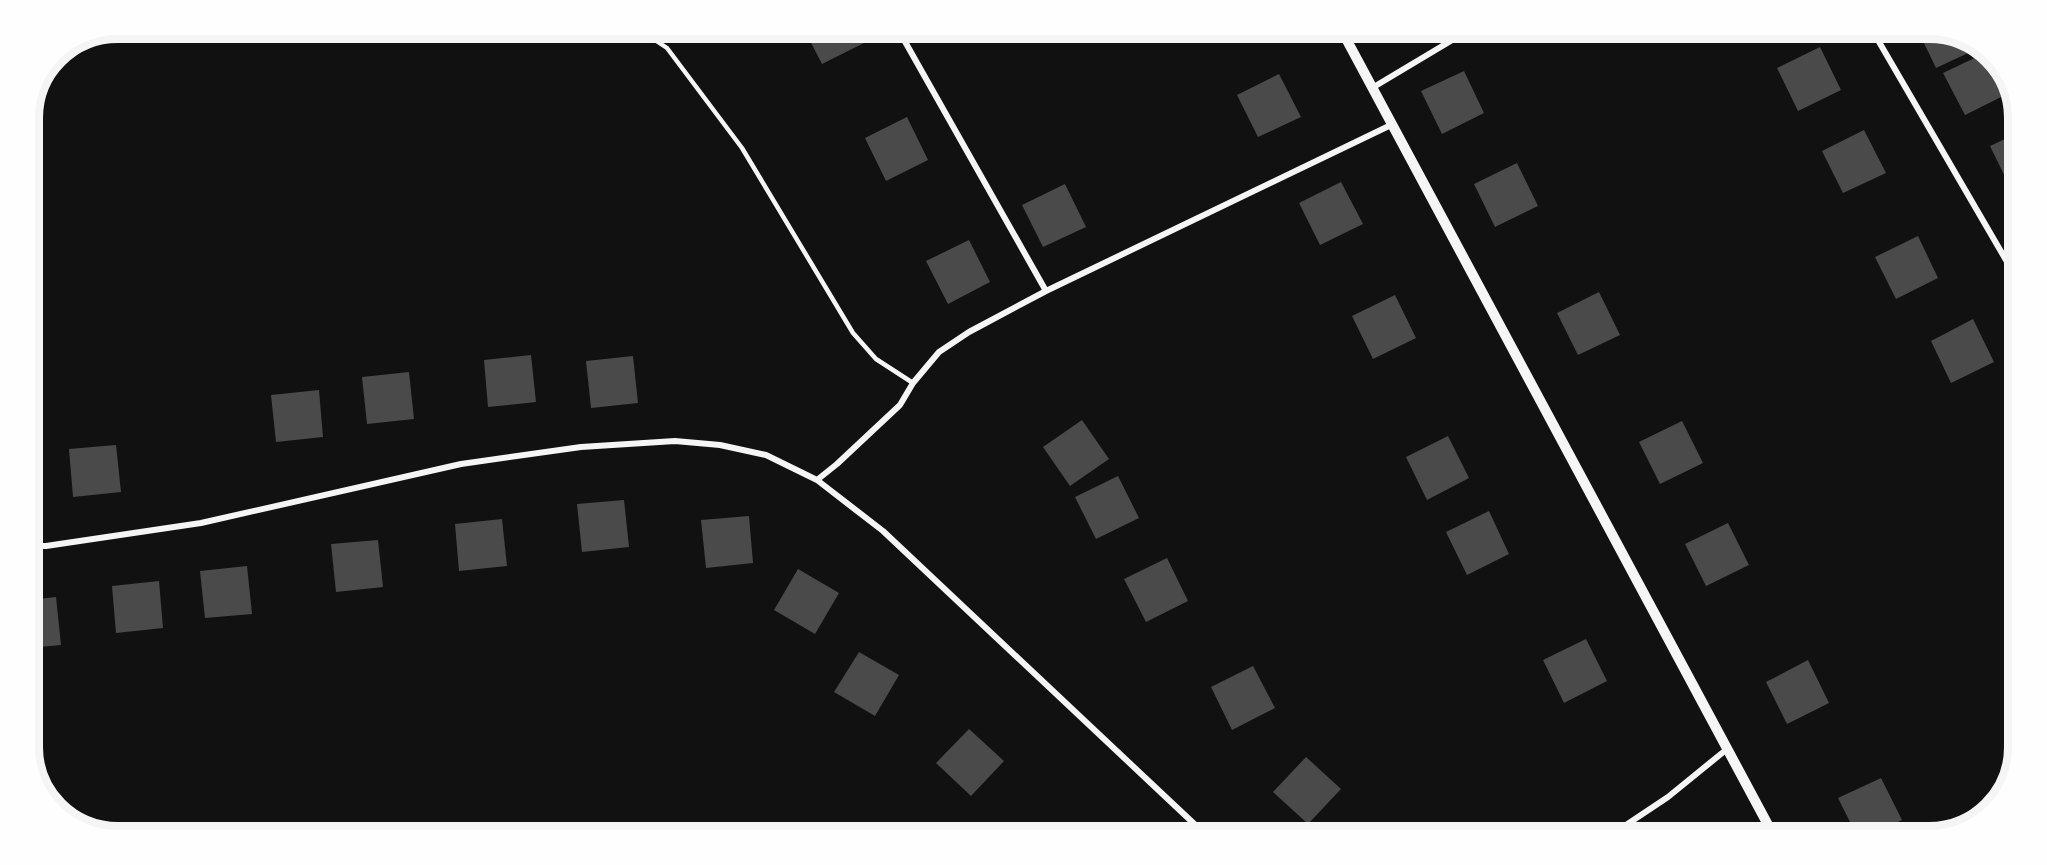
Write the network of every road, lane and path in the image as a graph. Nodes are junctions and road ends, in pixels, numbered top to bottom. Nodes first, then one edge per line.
1 (654, 39) edge
2 (904, 39) edge
3 (1346, 39) edge
4 (1454, 39) edge
5 (1877, 39) edge
6 (1371, 88) junction
7 (1391, 124) junction
8 (2008, 264) edge
9 (1046, 291) junction
10 (913, 384) junction
11 (817, 480) junction
12 (39, 546) edge
13 (1727, 750) junction
14 (1193, 824) joint
15 (1195, 826) edge
16 (1624, 826) edge
17 (1769, 826) edge

1 - 10 lane
2 - 9 street
3 - 6 street
4 - 6 street
5 - 8 street
6 - 7 street
7 - 9 street
7 - 13 street
9 - 10 street
10 - 11 street
11 - 12 street
11 - 14 street
13 - 16 street
13 - 17 street
14 - 15 street

